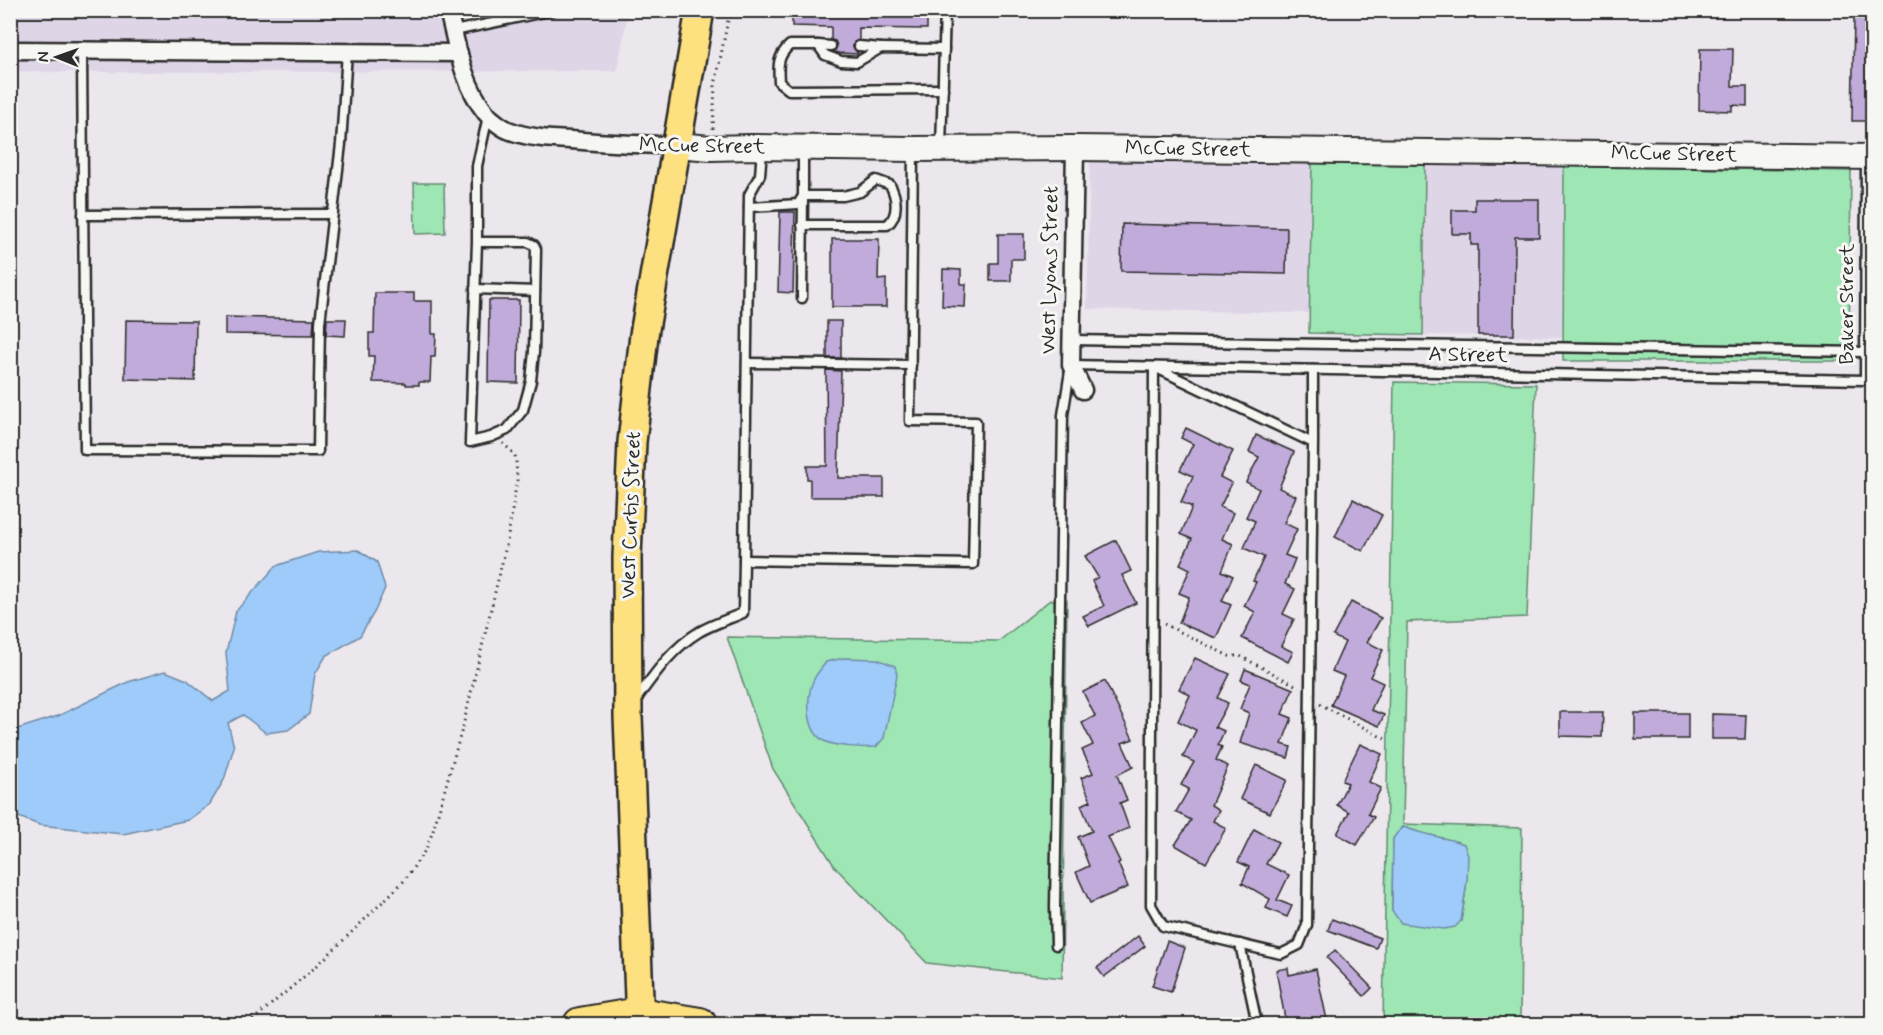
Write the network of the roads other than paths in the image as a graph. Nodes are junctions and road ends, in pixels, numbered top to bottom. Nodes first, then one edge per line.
1 (448, 10) edge
2 (554, 10) edge
3 (700, 10) edge
4 (945, 10) edge
5 (454, 31) junction
6 (818, 45) junction
7 (831, 45) dead end
8 (859, 46) dead end
9 (881, 48) junction
10 (944, 49) junction
11 (10, 50) edge
12 (82, 51) junction
13 (346, 52) junction
14 (459, 53) junction
15 (943, 89) junction
16 (488, 116) junction
17 (677, 146) junction
18 (762, 147) junction
19 (803, 147) junction
20 (1075, 148) junction
21 (913, 149) junction
22 (940, 149) junction
23 (1869, 156) edge
24 (803, 196) junction
25 (749, 207) junction
26 (333, 214) junction
27 (83, 215) junction
28 (802, 225) junction
29 (477, 242) junction
30 (475, 289) junction
31 (535, 291) junction
32 (802, 298) dead end
33 (1071, 340) junction
34 (1865, 352) junction
35 (747, 363) junction
36 (911, 365) junction
37 (1071, 366) junction
38 (1154, 367) junction
39 (1313, 370) junction
40 (1865, 380) joint
41 (1083, 390) dead end
42 (1313, 443) junction
43 (744, 560) junction
44 (628, 711) junction
45 (1240, 944) junction
46 (1056, 945) dead end
47 (639, 1019) edge
48 (580, 1024) edge
49 (700, 1024) edge
50 (1257, 1024) edge

1 - 5 street
2 - 5 lane
3 - 17 main road, West Curtis Street
4 - 10 lane
5 - 14 street
6 - 7 lane
6 - 9 lane
6 - 15 lane
8 - 9 lane
9 - 10 lane
10 - 15 lane
11 - 12 street
12 - 13 street
12 - 27 lane
13 - 14 street
13 - 26 lane
14 - 16 street
15 - 22 lane
16 - 17 street, McCue Street
16 - 29 lane
17 - 18 main road, McCue Street
17 - 44 main road, West Curtis Street
18 - 19 main road, McCue Street
18 - 25 lane
19 - 21 main road, McCue Street
19 - 24 lane
20 - 22 main road, McCue Street
20 - 23 main road, McCue Street
20 - 33 street, West Lyons Street
21 - 22 main road, McCue Street
21 - 36 lane
23 - 34 lane, Baker Street
24 - 25 lane
24 - 28 lane
24 - 28 lane
25 - 35 lane
26 - 27 lane
26 - 27 lane
28 - 32 lane
29 - 30 lane
29 - 31 lane
30 - 31 lane
30 - 31 lane
33 - 34 lane
33 - 37 street, West Lyons Street
34 - 40 lane, Baker Street
35 - 36 lane
35 - 43 lane
36 - 43 lane
37 - 38 lane, A Street
37 - 41 street, West Lyons Street
37 - 46 lane
38 - 39 lane, A Street
38 - 42 lane
38 - 45 lane
39 - 40 lane, A Street
39 - 42 lane
42 - 45 lane
43 - 44 lane
44 - 47 main road, West Curtis Street
45 - 50 lane
47 - 48 highway
47 - 49 highway

